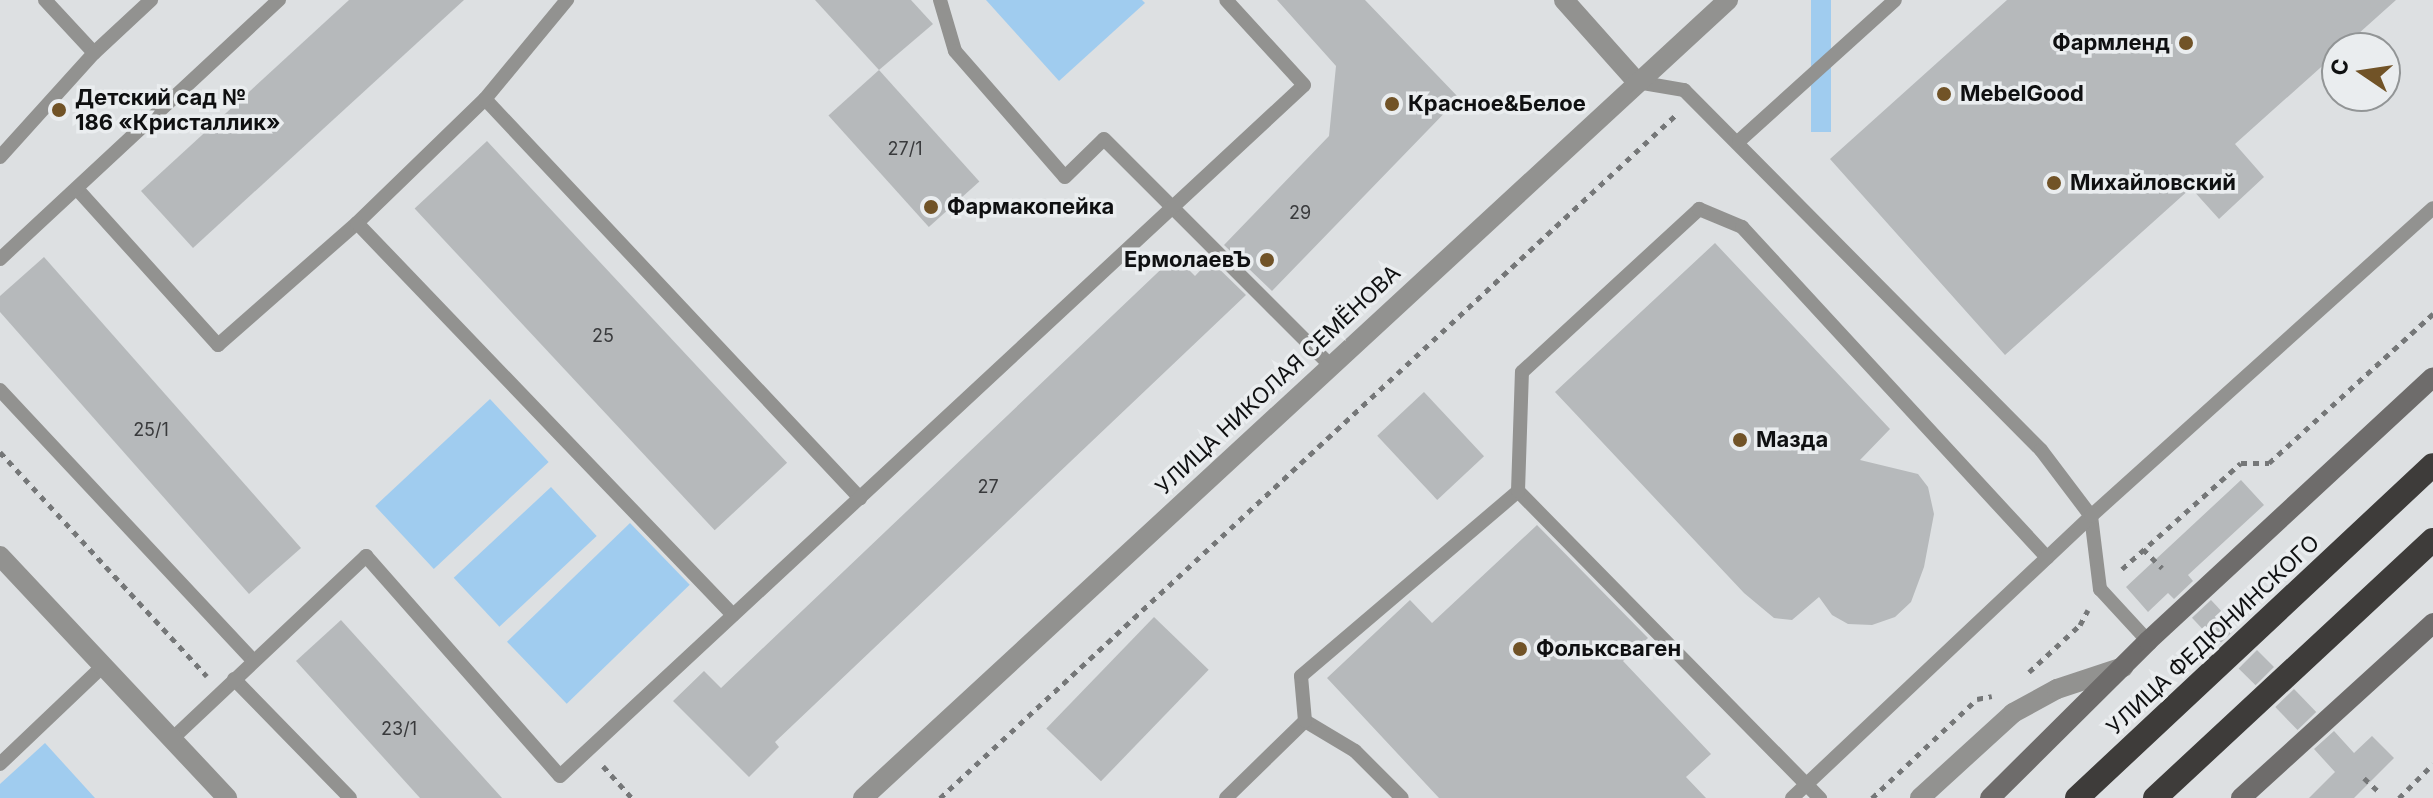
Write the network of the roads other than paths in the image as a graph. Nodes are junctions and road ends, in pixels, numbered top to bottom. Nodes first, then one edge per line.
1 (45, 0) edge
2 (151, 0) edge
3 (279, 0) edge
4 (940, 0) edge
5 (1226, 0) edge
6 (1564, 0) edge
7 (1728, 0) edge
8 (1895, 0) edge
9 (561, 2) edge
10 (94, 53) junction
11 (1637, 82) junction
12 (485, 99) junction
13 (1739, 141) junction
14 (0, 157) edge
15 (78, 190) junction
16 (1172, 207) junction
17 (2433, 208) edge
18 (357, 223) junction
19 (0, 259) edge
20 (1330, 365) junction
21 (2433, 377) edge
22 (0, 390) edge
23 (2433, 465) edge
24 (1518, 491) junction
25 (860, 498) junction
26 (2091, 516) junction
27 (2427, 545) edge
28 (0, 556) edge
29 (2047, 558) junction
30 (733, 615) junction
31 (2433, 623) edge
32 (2148, 641) junction
33 (253, 660) junction
34 (103, 666) junction
35 (2123, 667) junction
36 (234, 679) junction
37 (1305, 721) junction
38 (172, 739) junction
39 (0, 764) edge
40 (1806, 785) junction
41 (227, 798) edge
42 (350, 798) edge
43 (863, 798) edge
44 (1226, 798) edge
45 (1402, 798) edge
46 (1792, 798) edge
47 (1820, 798) edge
48 (1920, 798) edge
49 (1990, 798) edge
50 (2077, 798) edge
51 (2155, 798) edge
52 (2241, 798) edge

1 - 10 lane
2 - 10 lane
3 - 15 lane
4 - 16 lane
5 - 16 lane
6 - 11 street
7 - 11 street, УЛИЦА НИКОЛАЯ СЕМЁНОВА
8 - 13 lane
9 - 12 lane
10 - 14 lane
11 - 13 lane
11 - 20 street, УЛИЦА НИКОЛАЯ СЕМЁНОВА
12 - 18 lane
12 - 25 lane
13 - 26 lane
15 - 18 lane
15 - 19 lane
16 - 20 lane
16 - 25 lane
17 - 26 lane
18 - 30 lane
20 - 43 street, УЛИЦА НИКОЛАЯ СЕМЁНОВА
21 - 32 main road
22 - 33 lane
23 - 50 highway, УЛИЦА ФЕДЮНИНСКОГО
24 - 29 lane
24 - 37 lane
24 - 40 lane
25 - 30 lane
26 - 29 lane
26 - 32 lane
27 - 51 highway
28 - 34 street
29 - 40 lane
30 - 33 lane
31 - 52 main road
32 - 35 main road
33 - 36 lane
34 - 38 street
34 - 39 lane
35 - 48 street
35 - 49 main road
36 - 38 lane
36 - 42 lane
37 - 44 lane
37 - 45 lane
38 - 41 street
40 - 46 lane
40 - 47 lane

